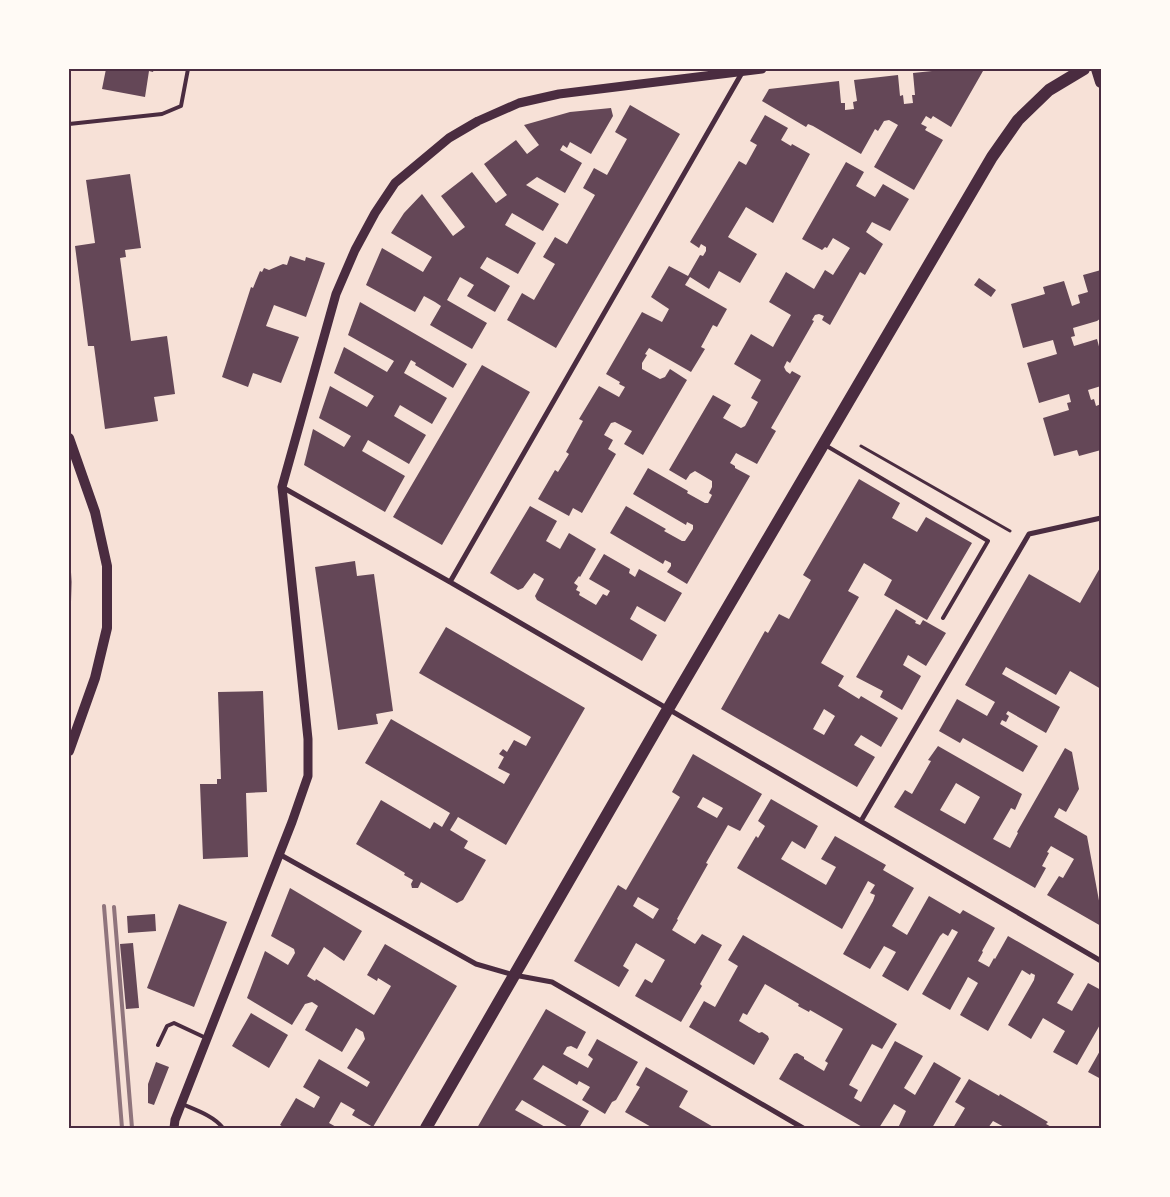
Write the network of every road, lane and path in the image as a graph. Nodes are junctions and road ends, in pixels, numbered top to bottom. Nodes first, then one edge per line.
1 (188, 69) edge
2 (762, 69) edge
3 (1084, 69) edge
4 (1097, 69) edge
5 (743, 71) junction
6 (1101, 82) edge
7 (69, 124) edge
8 (69, 438) edge
9 (823, 444) junction
10 (861, 446) dead end
11 (282, 487) junction
12 (1101, 518) edge
13 (1010, 531) dead end
14 (69, 562) edge
15 (450, 582) junction
16 (943, 618) dead end
17 (69, 622) edge
18 (668, 709) junction
19 (69, 751) edge
20 (861, 821) junction
21 (279, 854) junction
22 (1101, 961) edge
23 (514, 975) junction
24 (206, 1038) junction
25 (158, 1045) dead end
26 (181, 1103) junction
27 (174, 1128) edge
28 (223, 1128) edge
29 (426, 1128) edge
30 (803, 1128) edge

1 - 7 lane
2 - 5 street
3 - 9 main road
4 - 6 main road
5 - 11 street
5 - 15 street
8 - 19 main road
9 - 16 lane
9 - 18 main road
10 - 13 path
11 - 15 street
11 - 21 street
12 - 20 street
14 - 17 path
15 - 18 street
18 - 20 street
18 - 23 main road
20 - 22 street
21 - 23 street
21 - 24 street
23 - 29 main road
23 - 30 street
24 - 25 lane
24 - 26 street
26 - 27 street
26 - 28 lane

